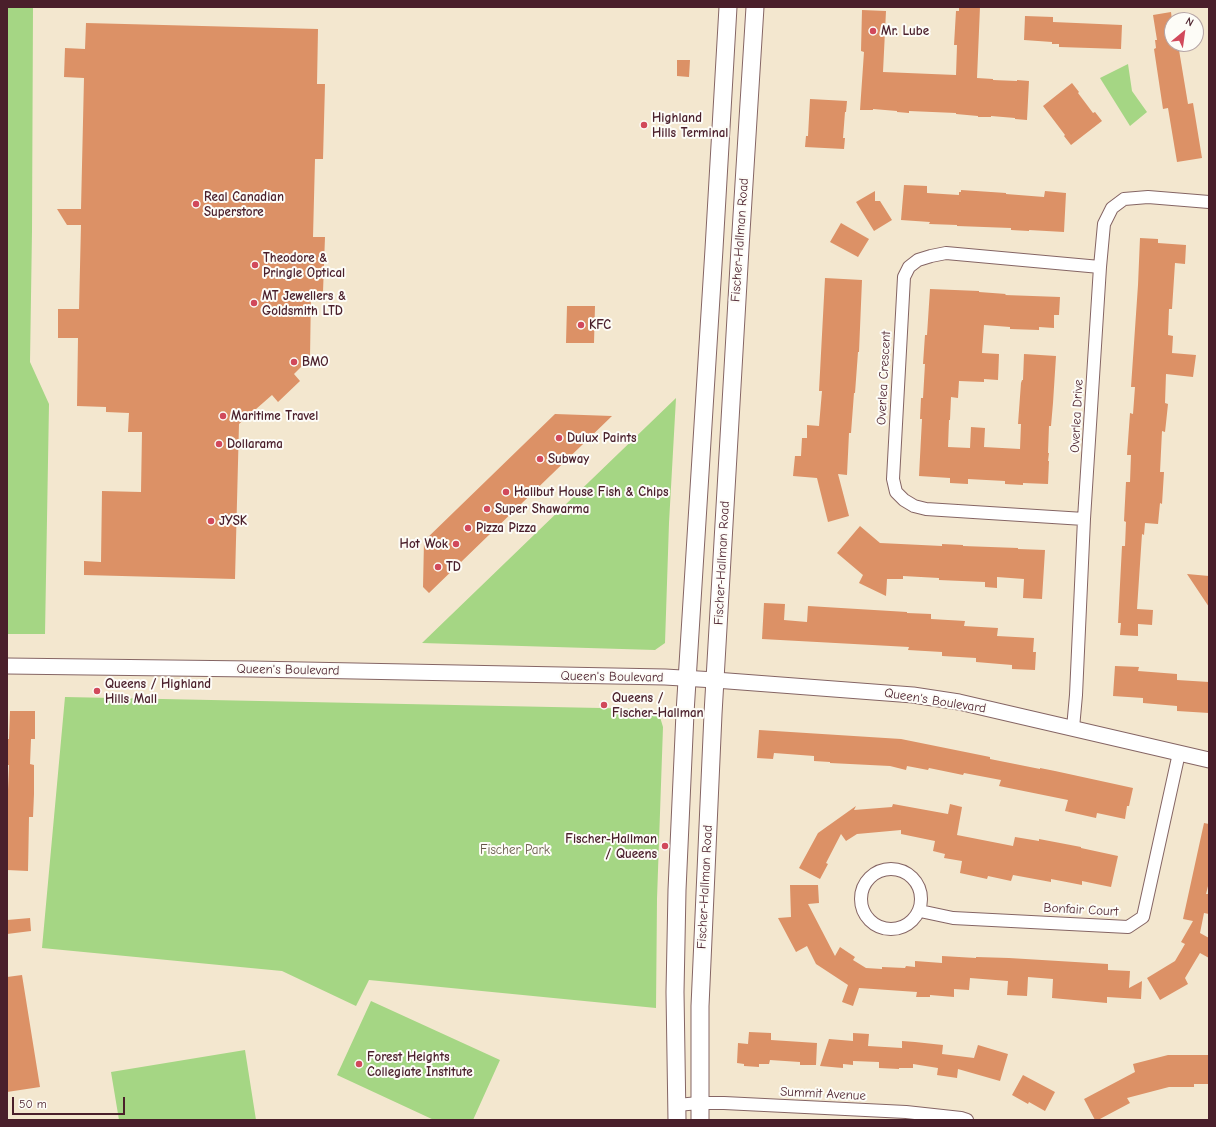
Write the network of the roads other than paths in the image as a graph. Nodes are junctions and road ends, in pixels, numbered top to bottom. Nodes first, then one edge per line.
1 (728, 7) edge
2 (755, 7) edge
3 (1209, 202) edge
4 (1100, 267) junction
5 (1084, 519) junction
6 (7, 666) edge
7 (687, 679) junction
8 (715, 680) junction
9 (1073, 728) junction
10 (1179, 753) junction
11 (1209, 760) edge
12 (920, 911) junction
13 (699, 1103) junction
14 (677, 1112) edge
15 (906, 1116) edge
16 (700, 1120) edge
17 (967, 1120) edge

1 - 7 main road, Fischer-Hallman Road
2 - 8 main road, Fischer-Hallman Road
3 - 4 street, Overlea Drive
4 - 5 street, Overlea Drive
4 - 5 street, Overlea Crescent
5 - 9 street, Overlea Drive
6 - 7 street, Queen's Boulevard
7 - 8 street, Queen's Boulevard
7 - 14 main road, Fischer-Hallman Road
8 - 9 street, Queen's Boulevard
8 - 13 main road, Fischer-Hallman Road
9 - 10 street, Queen's Boulevard
10 - 11 street, Queen's Boulevard
10 - 12 street, Bonfair Court
12 - 12 street
13 - 14 street, Summit Avenue
13 - 15 street, Summit Avenue
13 - 16 main road, Fischer-Hallman Road
15 - 17 street, Summit Avenue

